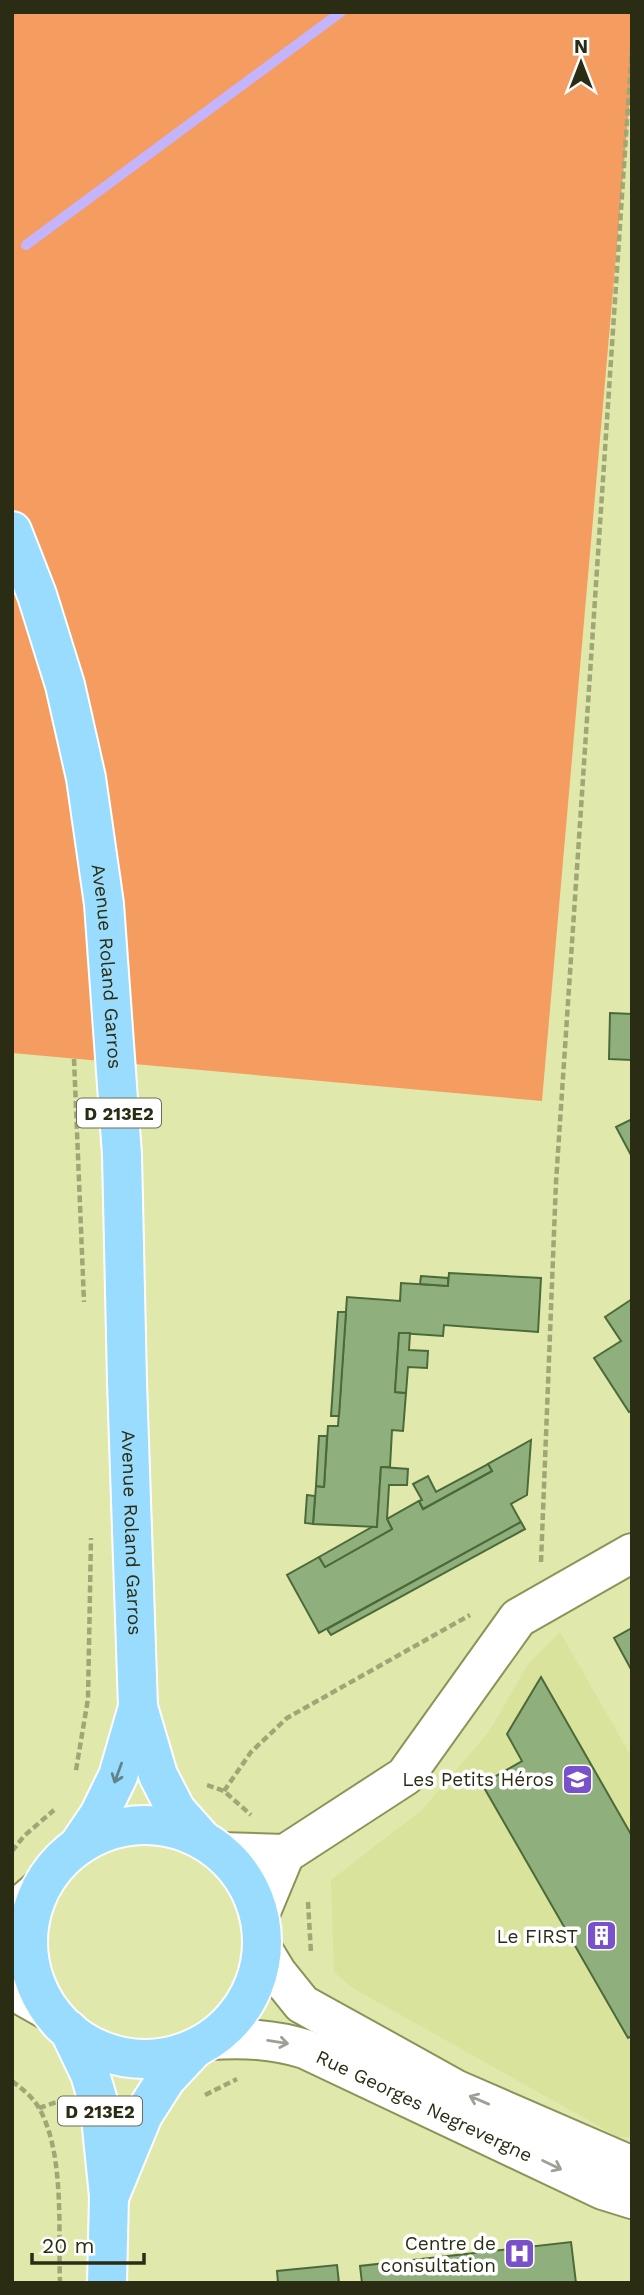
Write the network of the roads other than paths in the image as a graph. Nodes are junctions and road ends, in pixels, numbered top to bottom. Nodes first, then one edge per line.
1 (12, 531) edge
2 (632, 1553) edge
3 (138, 1707) junction
4 (210, 1845) junction
5 (78, 1846) junction
6 (285, 1854) junction
7 (41, 1888) junction
8 (12, 1913) edge
9 (261, 1932) junction
10 (12, 1990) edge
11 (60, 2021) junction
12 (202, 2045) junction
13 (632, 2166) edge
14 (109, 2196) junction
15 (632, 2199) edge
16 (107, 2283) edge

1 - 3 main road, Avenue Roland Garros / D 213E2
2 - 6 street
3 - 4 main road, Avenue Roland Garros / D 213E2
3 -> 5 main road, Avenue Roland Garros / D 213E2
4 - 5 main road
4 - 6 street
4 - 9 main road
5 - 7 main road
6 - 9 street
7 - 8 street
7 - 11 main road
9 - 12 main road
13 -> 9 street, Rue Georges Negrevergne
10 - 11 street
11 - 12 main road
11 - 14 main road, D 213E2
12 - 14 main road, D 213E2
12 -> 15 street, Rue Georges Negrevergne
14 - 16 main road, D 213E2

